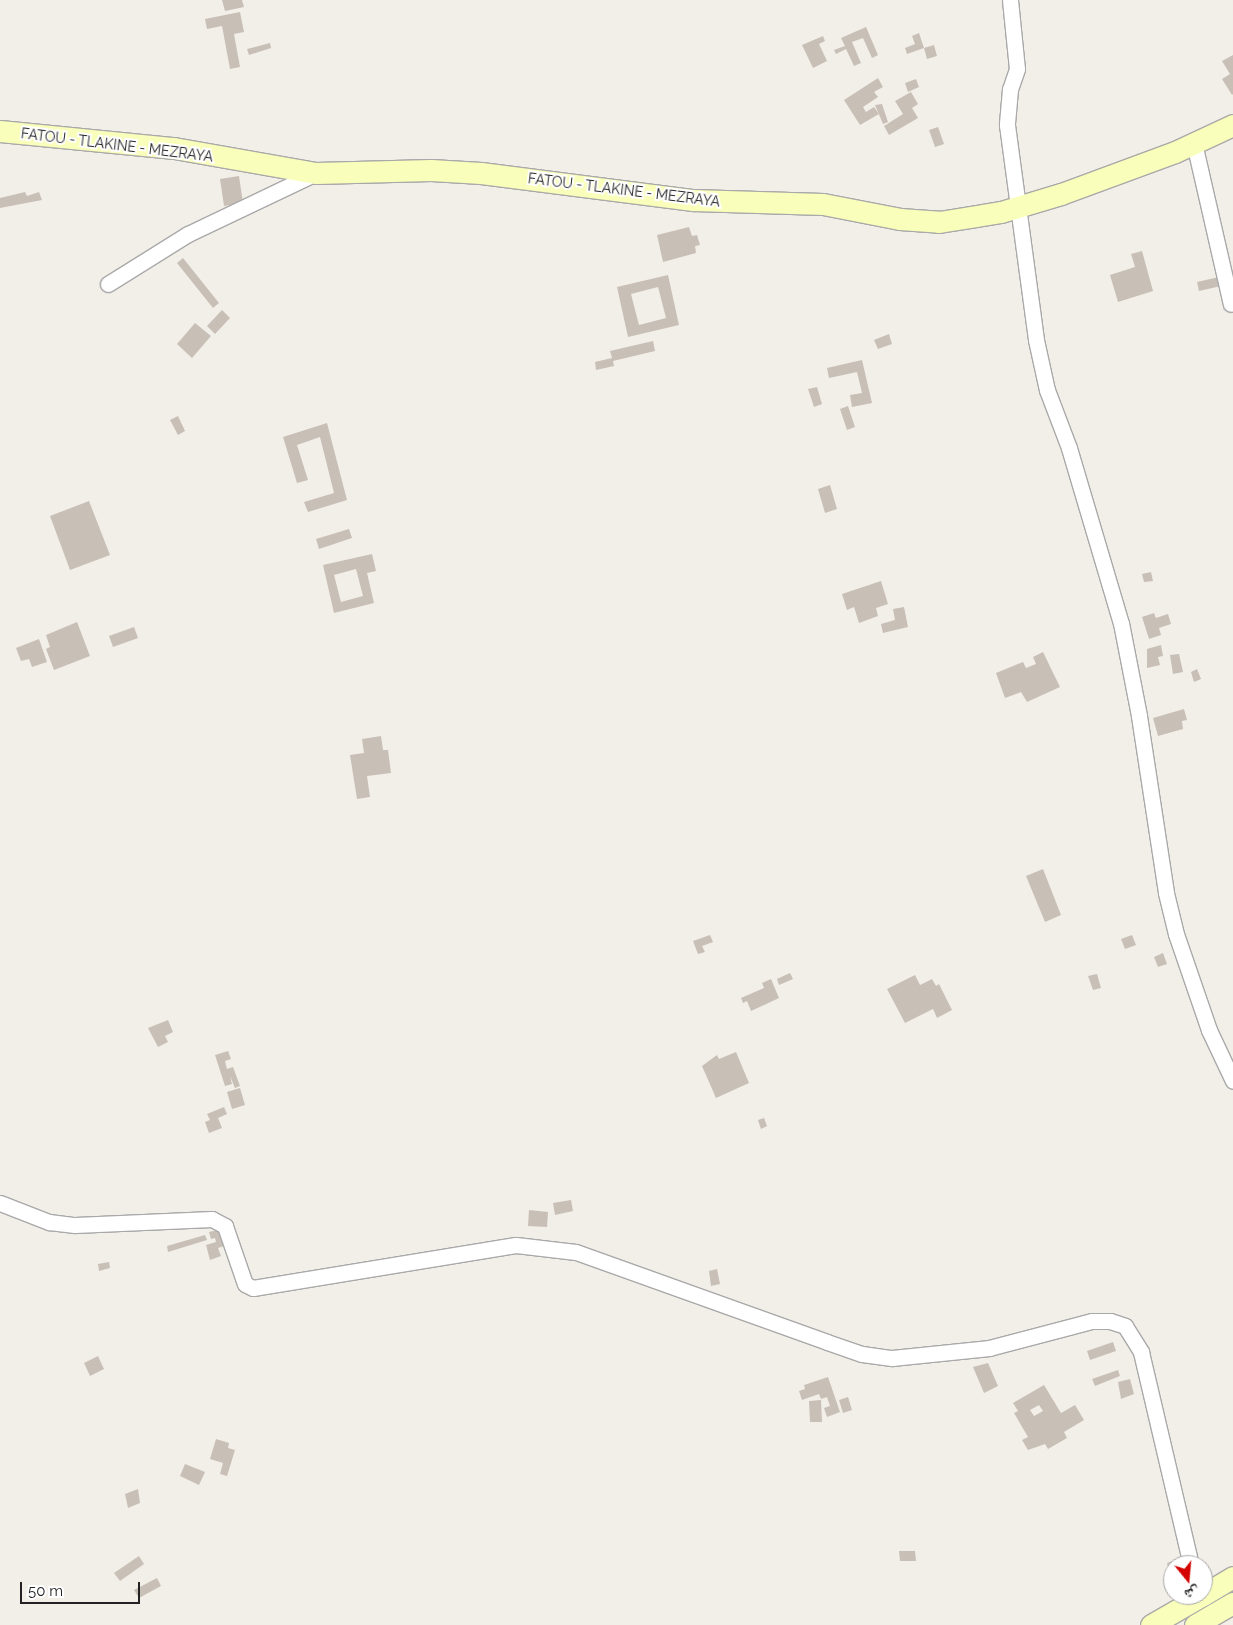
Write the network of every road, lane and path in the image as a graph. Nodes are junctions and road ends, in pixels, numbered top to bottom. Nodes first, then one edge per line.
1 (1010, 0) edge
2 (1233, 126) edge
3 (0, 131) edge
4 (1194, 143) junction
5 (316, 173) junction
6 (1020, 206) junction
7 (108, 284) dead end
8 (1230, 304) dead end
9 (1233, 1081) edge
10 (0, 1203) edge
11 (1189, 1555) edge
12 (1233, 1577) edge
13 (1213, 1588) edge
14 (1233, 1603) edge
15 (1184, 1605) edge
16 (1197, 1605) edge
17 (1198, 1624) edge
18 (1151, 1625) edge

1 - 6 street
2 - 4 street, FATOU - TLAKINE - MEZRAYA
3 - 5 street, FATOU - TLAKINE - MEZRAYA
4 - 6 street, FATOU - TLAKINE - MEZRAYA
4 - 8 street
5 - 6 street, FATOU - TLAKINE - MEZRAYA
5 - 7 street
6 - 9 street
10 - 11 street
12 - 13 street
14 - 17 street
15 - 18 street
16 - 17 street

